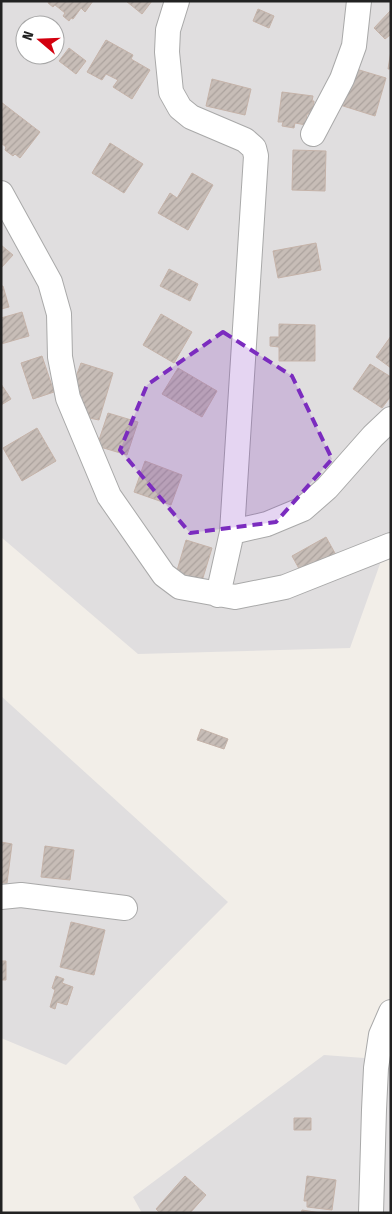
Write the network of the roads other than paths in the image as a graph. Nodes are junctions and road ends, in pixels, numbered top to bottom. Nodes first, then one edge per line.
1 (177, 1) edge
2 (359, 1) edge
3 (313, 134) dead end
4 (1, 193) edge
5 (391, 419) edge
6 (232, 532) junction
7 (391, 545) edge
8 (218, 595) junction
9 (1, 897) edge
10 (125, 908) dead end
11 (391, 1012) edge
12 (372, 1213) edge

1 - 6 street
2 - 3 street
4 - 8 street
5 - 6 street
6 - 8 street
7 - 8 street
9 - 10 street
11 - 12 street

